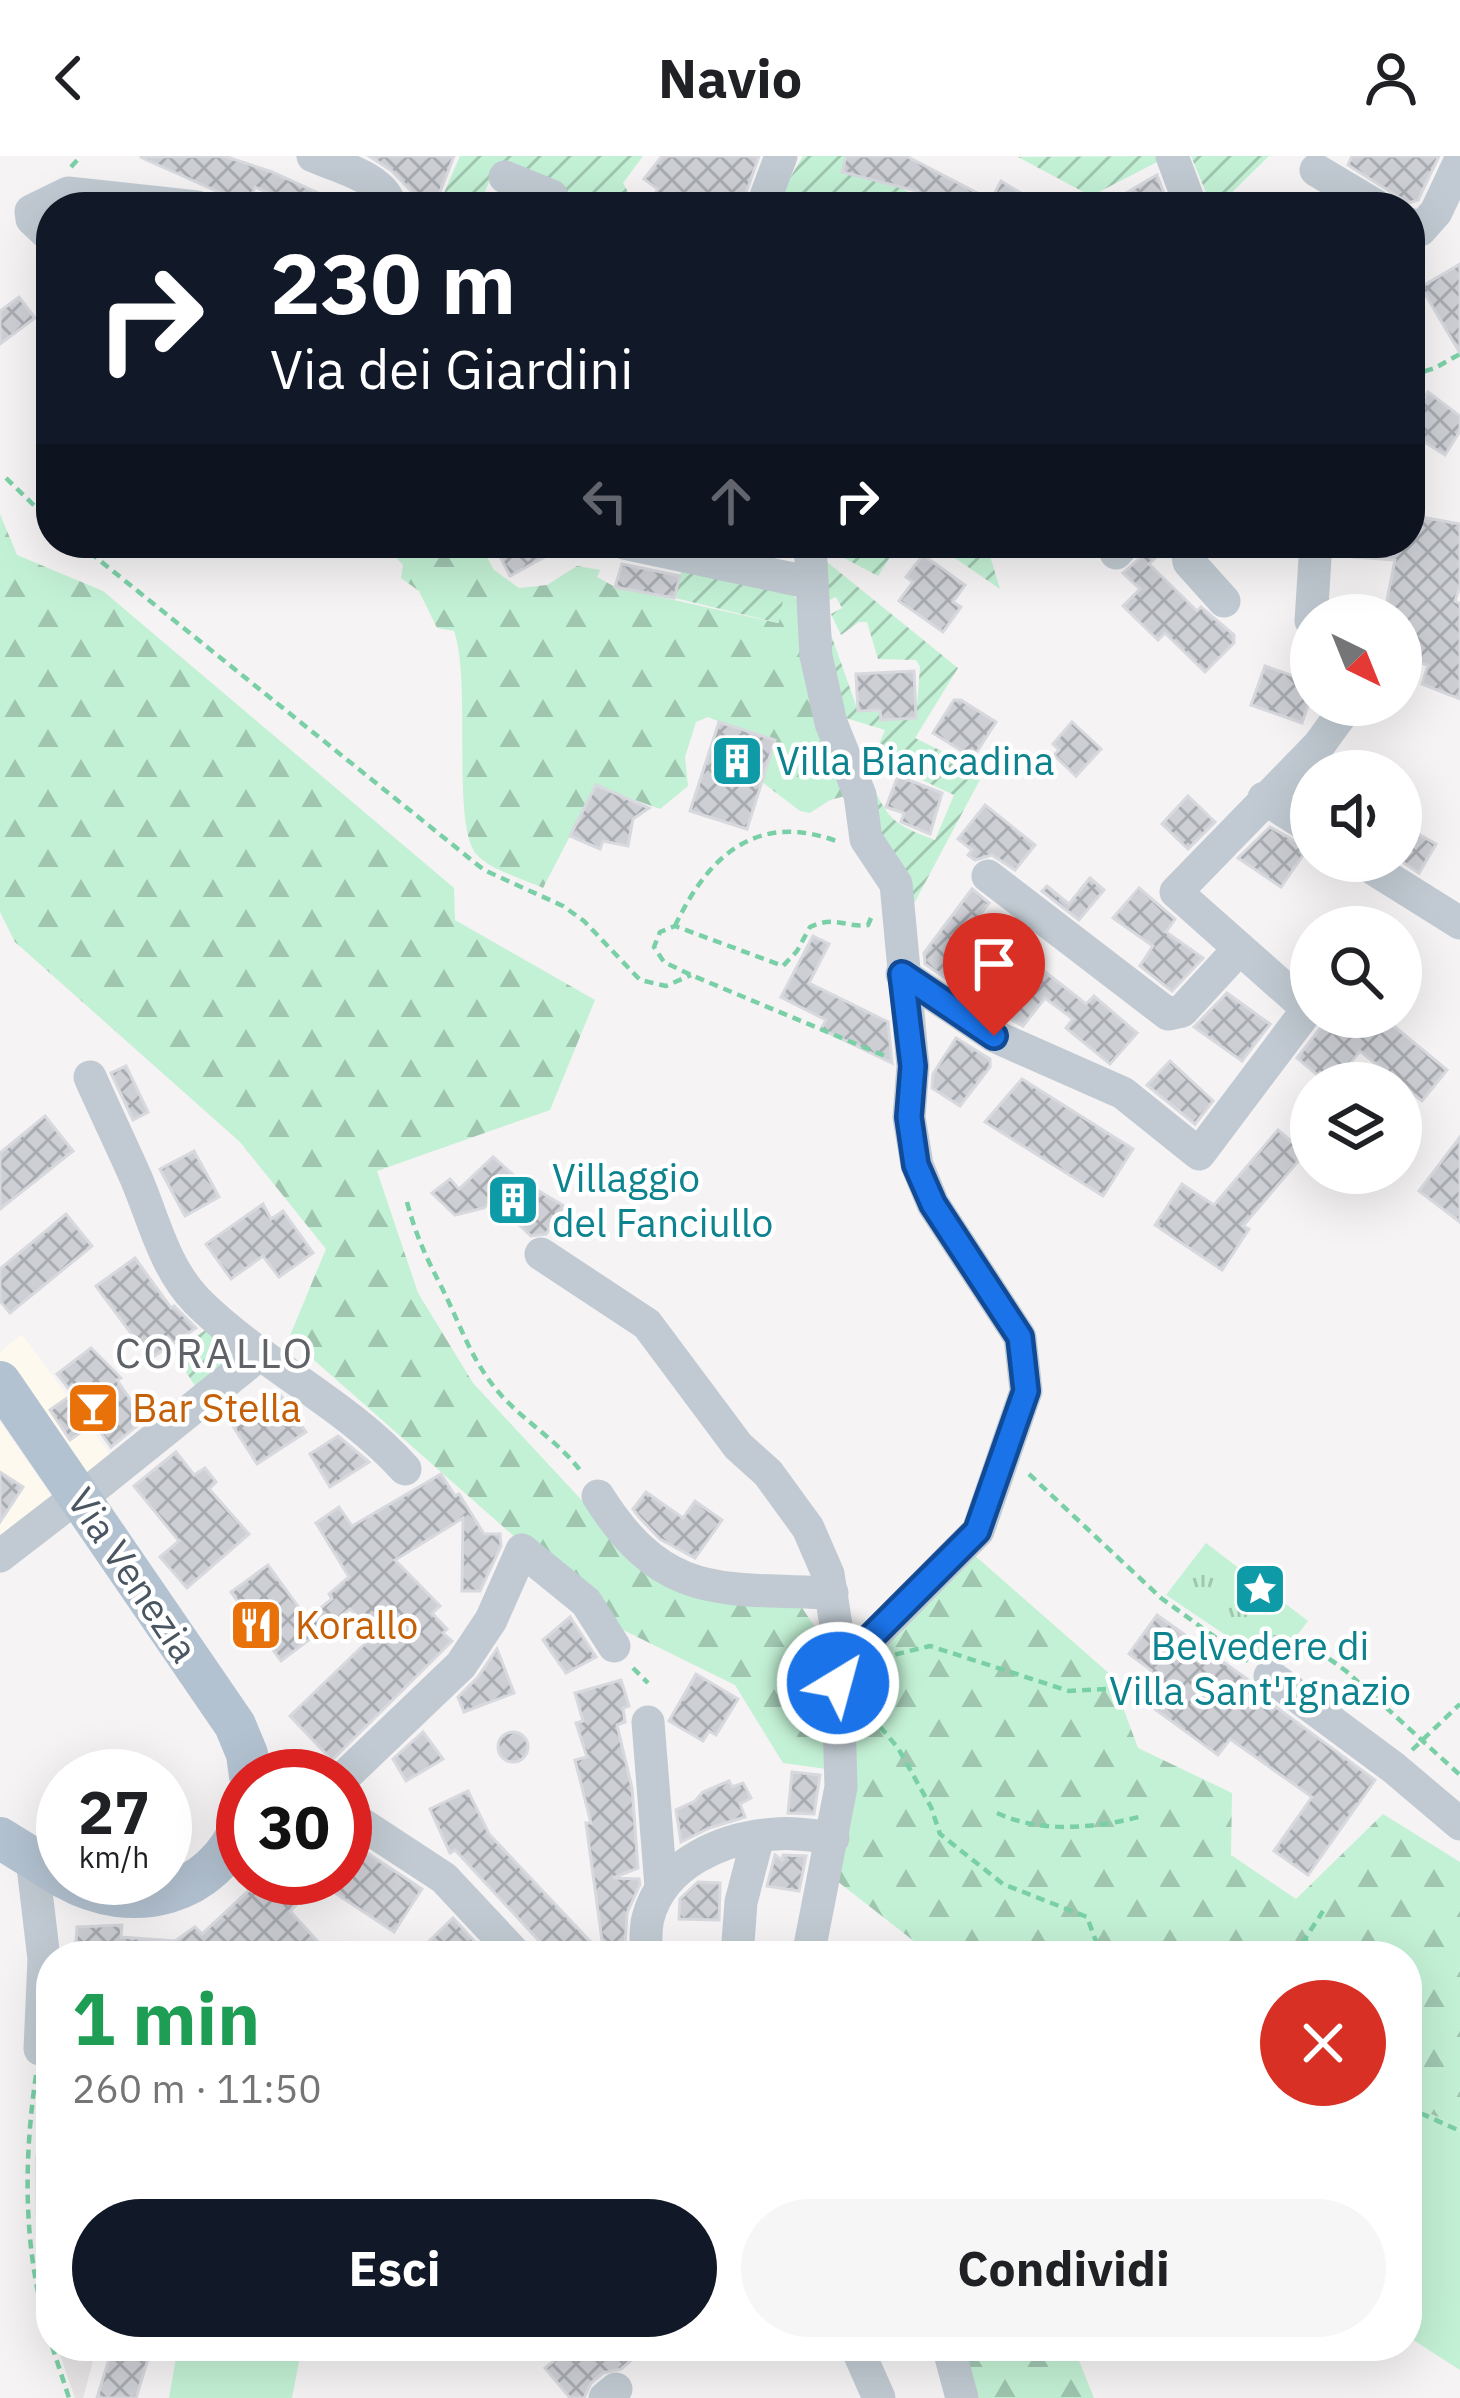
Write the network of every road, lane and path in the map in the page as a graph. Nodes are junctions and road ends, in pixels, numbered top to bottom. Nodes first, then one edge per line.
1 (313, 156) edge
2 (1172, 156) edge
3 (789, 160) edge
4 (1460, 161) edge
5 (1316, 170) dead end
6 (505, 176) dead end
7 (385, 192) edge
8 (543, 192) edge
9 (771, 192) edge
10 (1185, 192) edge
11 (1353, 192) edge
12 (1425, 224) edge
13 (1460, 354) edge
14 (1425, 371) edge
15 (6, 478) dead end
16 (36, 507) edge
17 (97, 558) edge
18 (694, 558) edge
19 (811, 558) edge
20 (1189, 558) edge
21 (1315, 558) edge
22 (812, 583) junction
23 (1312, 594) edge
24 (1224, 601) dead end
25 (1333, 726) edge
26 (1264, 798) junction
27 (1290, 815) edge
28 (843, 844) dead end
29 (988, 876) dead end
30 (1395, 882) edge
31 (875, 911) dead end
32 (1460, 922) edge
33 (675, 926) junction
34 (1238, 949) junction
35 (902, 974) junction
36 (691, 975) junction
37 (913, 1066) junction
38 (90, 1077) dead end
39 (407, 1202) dead end
40 (541, 1254) dead end
41 (260, 1354) junction
42 (0, 1382) edge
43 (1016, 1462) dead end
44 (405, 1469) dead end
45 (598, 1496) joint
46 (80, 1497) junction
47 (0, 1556) edge
48 (832, 1593) junction
49 (614, 1646) dead end
50 (847, 1661) junction
51 (1270, 1676) junction
52 (1106, 1689) dead end
53 (1460, 1704) edge
54 (648, 1722) dead end
55 (1423, 1740) junction
56 (245, 1749) edge
57 (372, 1750) edge
58 (1405, 1758) dead end
59 (1460, 1775) edge
60 (998, 1813) dead end
61 (1143, 1816) dead end
62 (1460, 1824) edge
63 (372, 1831) edge
64 (758, 1837) junction
65 (833, 1838) junction
66 (662, 1887) junction
67 (42, 1905) edge
68 (1323, 1911) dead end
69 (43, 1941) edge
70 (503, 1941) edge
71 (647, 1941) edge
72 (738, 1941) edge
73 (811, 1941) edge
74 (1096, 1941) edge
75 (1304, 1941) edge
76 (36, 2096) edge
77 (1422, 2114) edge
78 (1460, 2131) edge
79 (36, 2291) edge
80 (57, 2361) edge
81 (863, 2361) edge
82 (952, 2361) edge
83 (69, 2398) edge
84 (879, 2398) edge
85 (962, 2398) edge

1 - 7 street
2 - 10 street
3 - 9 street
4 - 12 street
5 - 11 street
6 - 8 street
13 - 14 path
15 - 16 path
17 - 36 path
18 - 22 street
19 - 22 street
20 - 24 street
21 - 23 street
22 - 35 street
25 - 26 street
26 - 27 street
26 - 34 street
28 - 33 path
29 - 34 street
30 - 32 street
31 - 33 path
33 - 36 path
34 - 35 street
35 - 37 street
36 - 37 path
37 - 50 street
38 - 41 street
39 - 45 path
40 - 48 street
41 - 44 street
41 - 46 street
42 - 46 main road, Via Venezia
43 - 51 path
45 - 48 street
46 - 47 street
46 - 56 main road, Via Venezia
48 - 50 street
49 - 57 street
50 - 65 street
51 - 55 path
51 - 62 street
52 - 74 path
53 - 55 path
54 - 66 street
55 - 58 path
55 - 59 path
60 - 61 path
63 - 70 street
64 - 65 street
64 - 66 street
64 - 72 street
65 - 73 street
66 - 71 street
67 - 69 street
68 - 75 path
76 - 79 path
77 - 78 path
80 - 83 path
81 - 84 street
82 - 85 street

